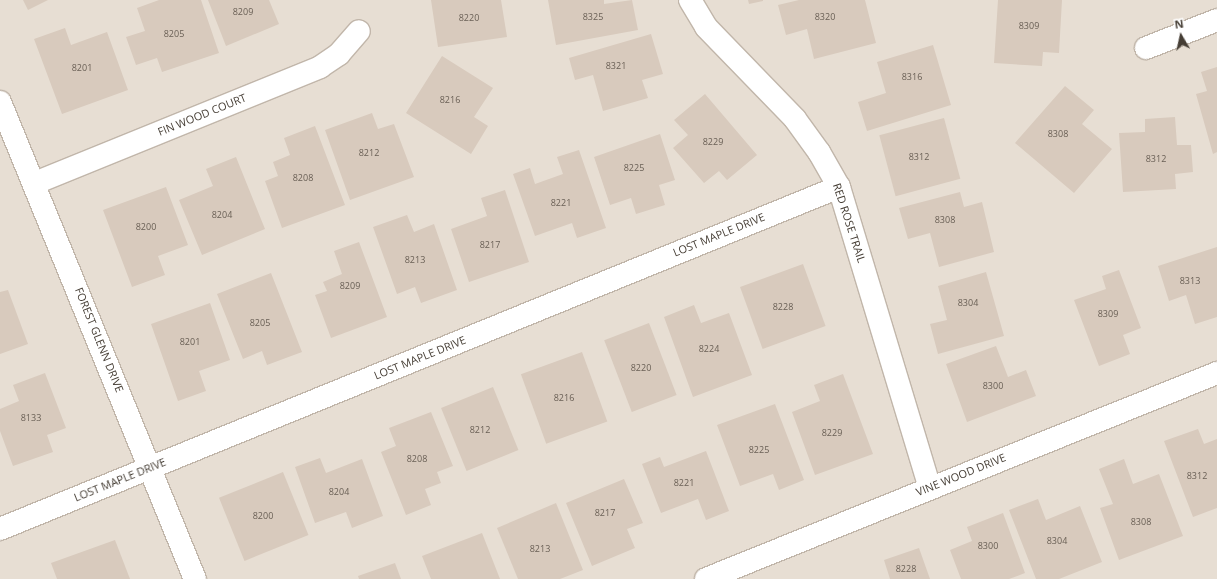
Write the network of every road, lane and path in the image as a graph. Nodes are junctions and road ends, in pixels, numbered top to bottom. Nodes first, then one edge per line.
1 (690, 0) edge
2 (1217, 20) edge
3 (359, 31) dead end
4 (1146, 48) dead end
5 (0, 102) edge
6 (35, 182) junction
7 (839, 187) junction
8 (1217, 373) edge
9 (151, 468) junction
10 (930, 488) junction
11 (0, 529) edge
12 (195, 579) edge
13 (706, 579) edge

1 - 7 street, RED ROSE TRAIL
2 - 4 street
3 - 6 street, FIN WOOD COURT
5 - 6 street, FOREST GLENN DRIVE
6 - 9 street, FOREST GLENN DRIVE
7 - 9 street, LOST MAPLE DRIVE
7 - 10 street, RED ROSE TRAIL
8 - 10 street, VINE WOOD DRIVE
9 - 11 street, LOST MAPLE DRIVE
9 - 12 street, FOREST GLENN DRIVE
10 - 13 street, VINE WOOD DRIVE

